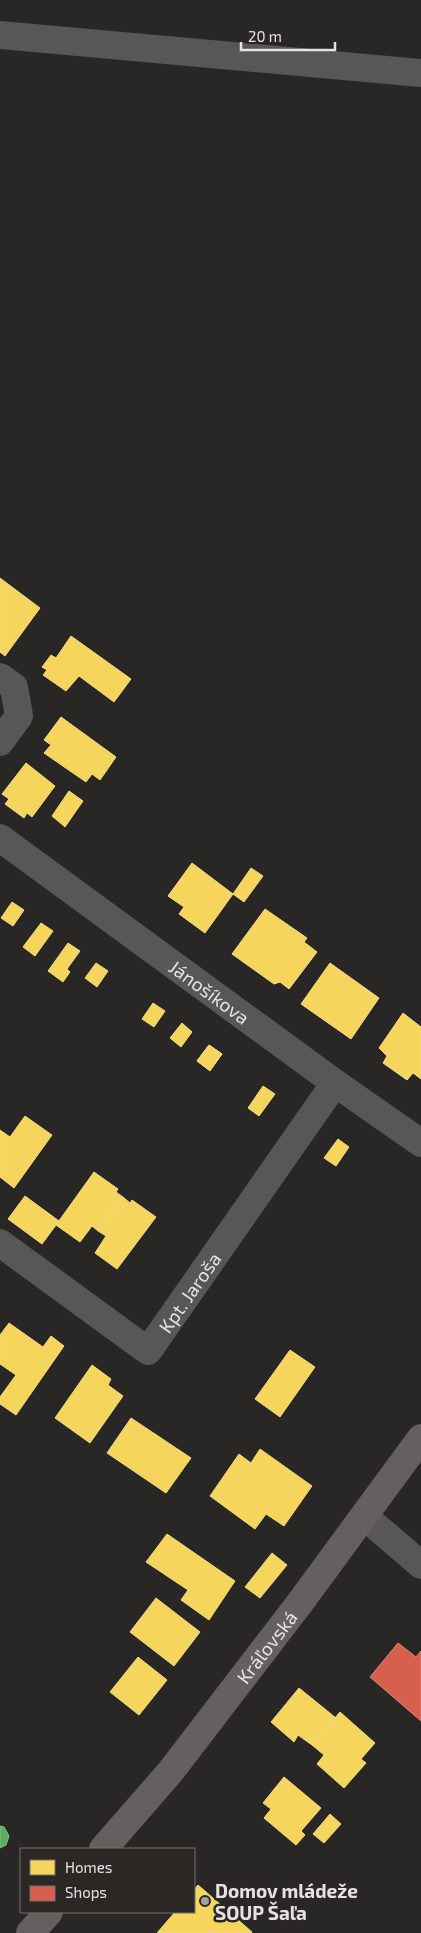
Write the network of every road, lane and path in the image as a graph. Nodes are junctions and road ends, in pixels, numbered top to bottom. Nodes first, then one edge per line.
1 (0, 35) edge
2 (421, 72) edge
3 (0, 677) edge
4 (0, 742) edge
5 (0, 838) edge
6 (335, 1083) junction
7 (421, 1143) edge
8 (0, 1243) edge
9 (421, 1438) edge
10 (364, 1516) junction
11 (421, 1565) edge
12 (104, 1848) edge
13 (48, 1913) edge
14 (30, 1933) edge

1 - 2 street
3 - 4 street
5 - 6 street, Jánošíkova
6 - 7 street, Jánošíkova
6 - 8 street, Kpt. Jaroša
9 - 10 main road, Kráľovská
10 - 11 street
10 - 12 main road, Kráľovská
13 - 14 main road

